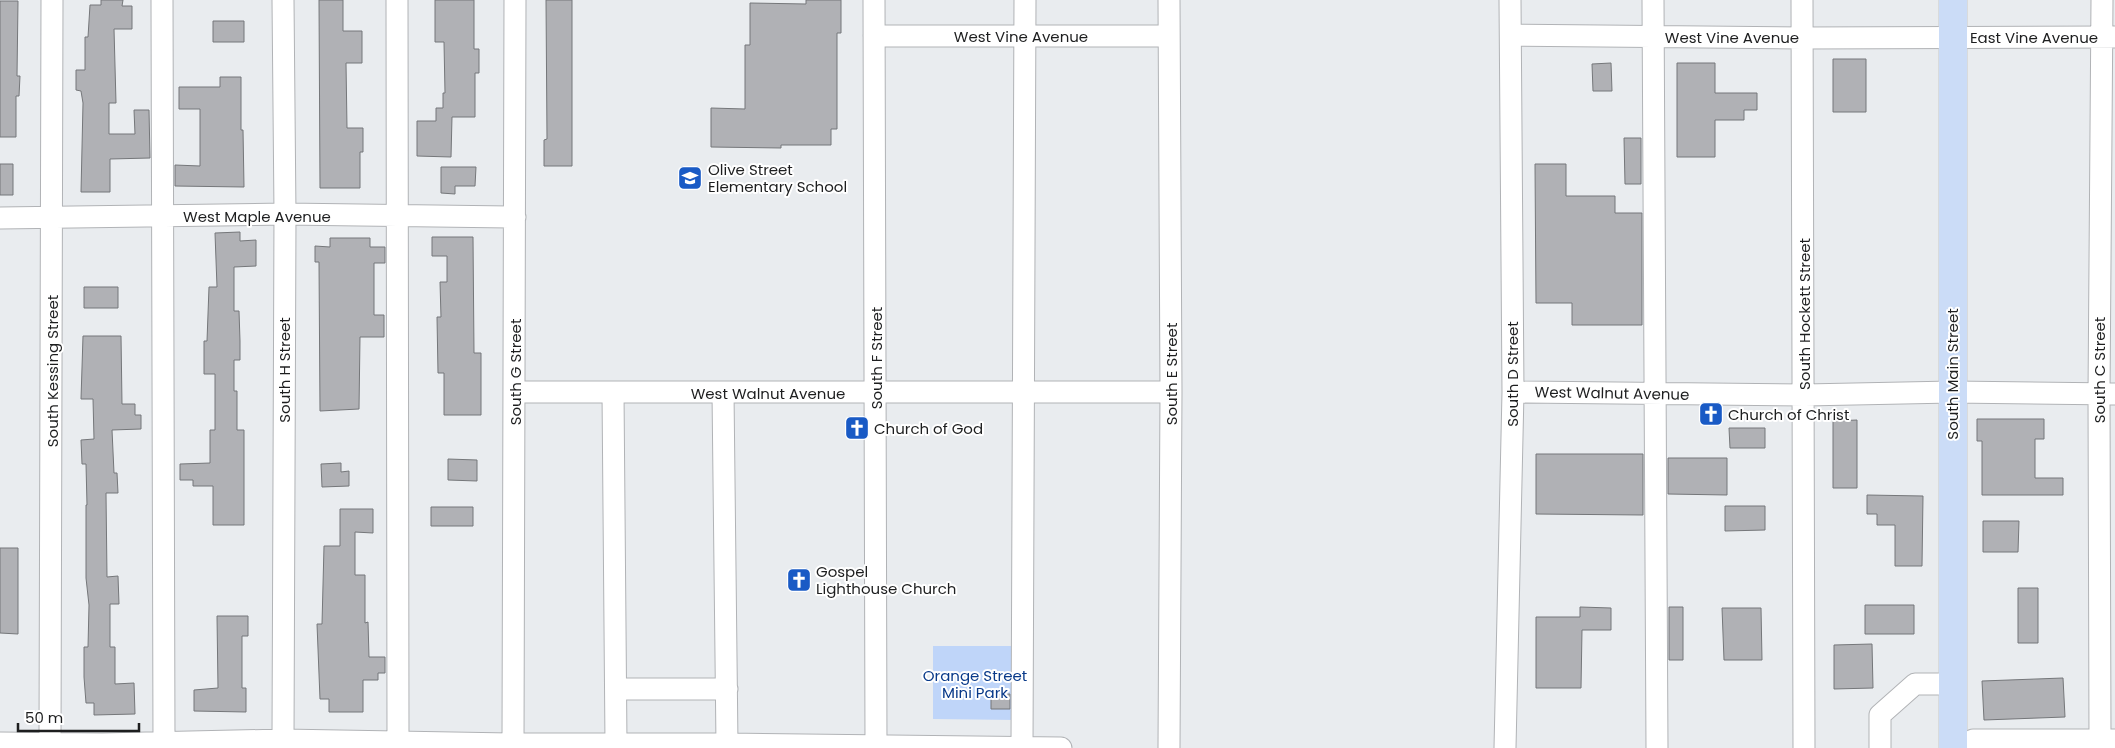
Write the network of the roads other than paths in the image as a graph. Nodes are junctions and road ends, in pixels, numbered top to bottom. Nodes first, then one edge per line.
1 (52, 0) edge
2 (162, 0) edge
3 (283, 0) edge
4 (397, 0) edge
5 (515, 0) edge
6 (874, 0) edge
7 (1025, 0) edge
8 (1169, 0) edge
9 (1510, 0) edge
10 (1653, 0) edge
11 (1802, 0) edge
12 (1953, 0) edge
13 (2102, 0) edge
14 (1511, 35) junction
15 (874, 36) junction
16 (1026, 36) junction
17 (1169, 36) junction
18 (1653, 37) junction
19 (1953, 37) junction
20 (2108, 37) edge
21 (1802, 38) junction
22 (285, 214) junction
23 (163, 216) junction
24 (397, 216) junction
25 (515, 217) junction
26 (0, 218) edge
27 (52, 218) junction
28 (516, 392) junction
29 (613, 392) junction
30 (723, 392) junction
31 (1171, 392) junction
32 (1512, 392) junction
33 (1952, 392) junction
34 (876, 393) junction
35 (1024, 393) junction
36 (1655, 394) junction
37 (2107, 394) edge
38 (1804, 395) junction
39 (1953, 684) junction
40 (616, 689) junction
41 (727, 689) junction
42 (283, 740) junction
43 (398, 741) junction
44 (2107, 741) edge
45 (50, 742) junction
46 (0, 743) edge
47 (164, 743) junction
48 (368, 744) edge
49 (514, 744) junction
50 (727, 744) junction
51 (622, 745) edge
52 (102, 746) edge
53 (876, 746) junction
54 (897, 747) edge
55 (1022, 747) edge
56 (1061, 748) edge
57 (1169, 748) edge
58 (1505, 748) edge
59 (1657, 748) edge
60 (1804, 748) edge
61 (1880, 748) edge
62 (1954, 748) edge

1 - 27 street, South Kessing Street
2 - 23 street
3 - 22 street, South H Street
4 - 24 street
5 - 25 street, South G Street
6 - 15 street, South F Street
7 - 16 street
8 - 17 street, South E Street
9 - 14 street, South D Street
10 - 18 street
11 - 21 street, South Hockett Street
12 - 19 main road, South Main Street
13 - 20 street, South C Street
14 - 18 street, West Vine Avenue
14 - 32 street, South D Street
15 - 16 street, West Vine Avenue
15 - 34 street, South F Street
16 - 17 street, West Vine Avenue
16 - 35 street
17 - 31 street, South E Street
18 - 21 street, West Vine Avenue
18 - 36 street
19 - 20 street, East Vine Avenue
19 - 21 street, West Vine Avenue
19 - 33 main road, South Main Street
20 - 37 street, South C Street
21 - 38 street, South Hockett Street
22 - 23 street, West Maple Avenue
22 - 24 street, West Maple Avenue
22 - 42 street, South H Street
23 - 27 street, West Maple Avenue
23 - 47 street
24 - 25 street, West Maple Avenue
24 - 43 street
25 - 28 street, South G Street
26 - 27 street, West Maple Avenue
27 - 45 street, South Kessing Street
28 - 29 street, West Walnut Avenue
28 - 49 street, South G Street
29 - 30 street, West Walnut Avenue
29 - 40 street
30 - 34 street, West Walnut Avenue
30 - 41 street
31 - 35 street, West Walnut Avenue
31 - 57 street, South E Street
32 - 36 street, West Walnut Avenue
32 - 58 street, South D Street
33 - 37 street, West Walnut Avenue
33 - 38 street, West Walnut Avenue
33 - 39 main road, South Main Street
34 - 35 street, West Walnut Avenue
34 - 53 street, South F Street
35 - 55 street
36 - 38 street, West Walnut Avenue
36 - 59 street
37 - 44 street, South C Street
38 - 60 street, South Hockett Street
39 - 61 street
39 - 62 main road, South Main Street
40 - 41 street
40 - 51 street
41 - 50 street
42 - 47 street
42 - 48 street
43 - 48 street
43 - 49 street
44 - 62 street
45 - 46 street
45 - 52 street
47 - 52 street
49 - 51 street
50 - 51 street
50 - 53 street
53 - 54 street
54 - 55 street
55 - 56 street

